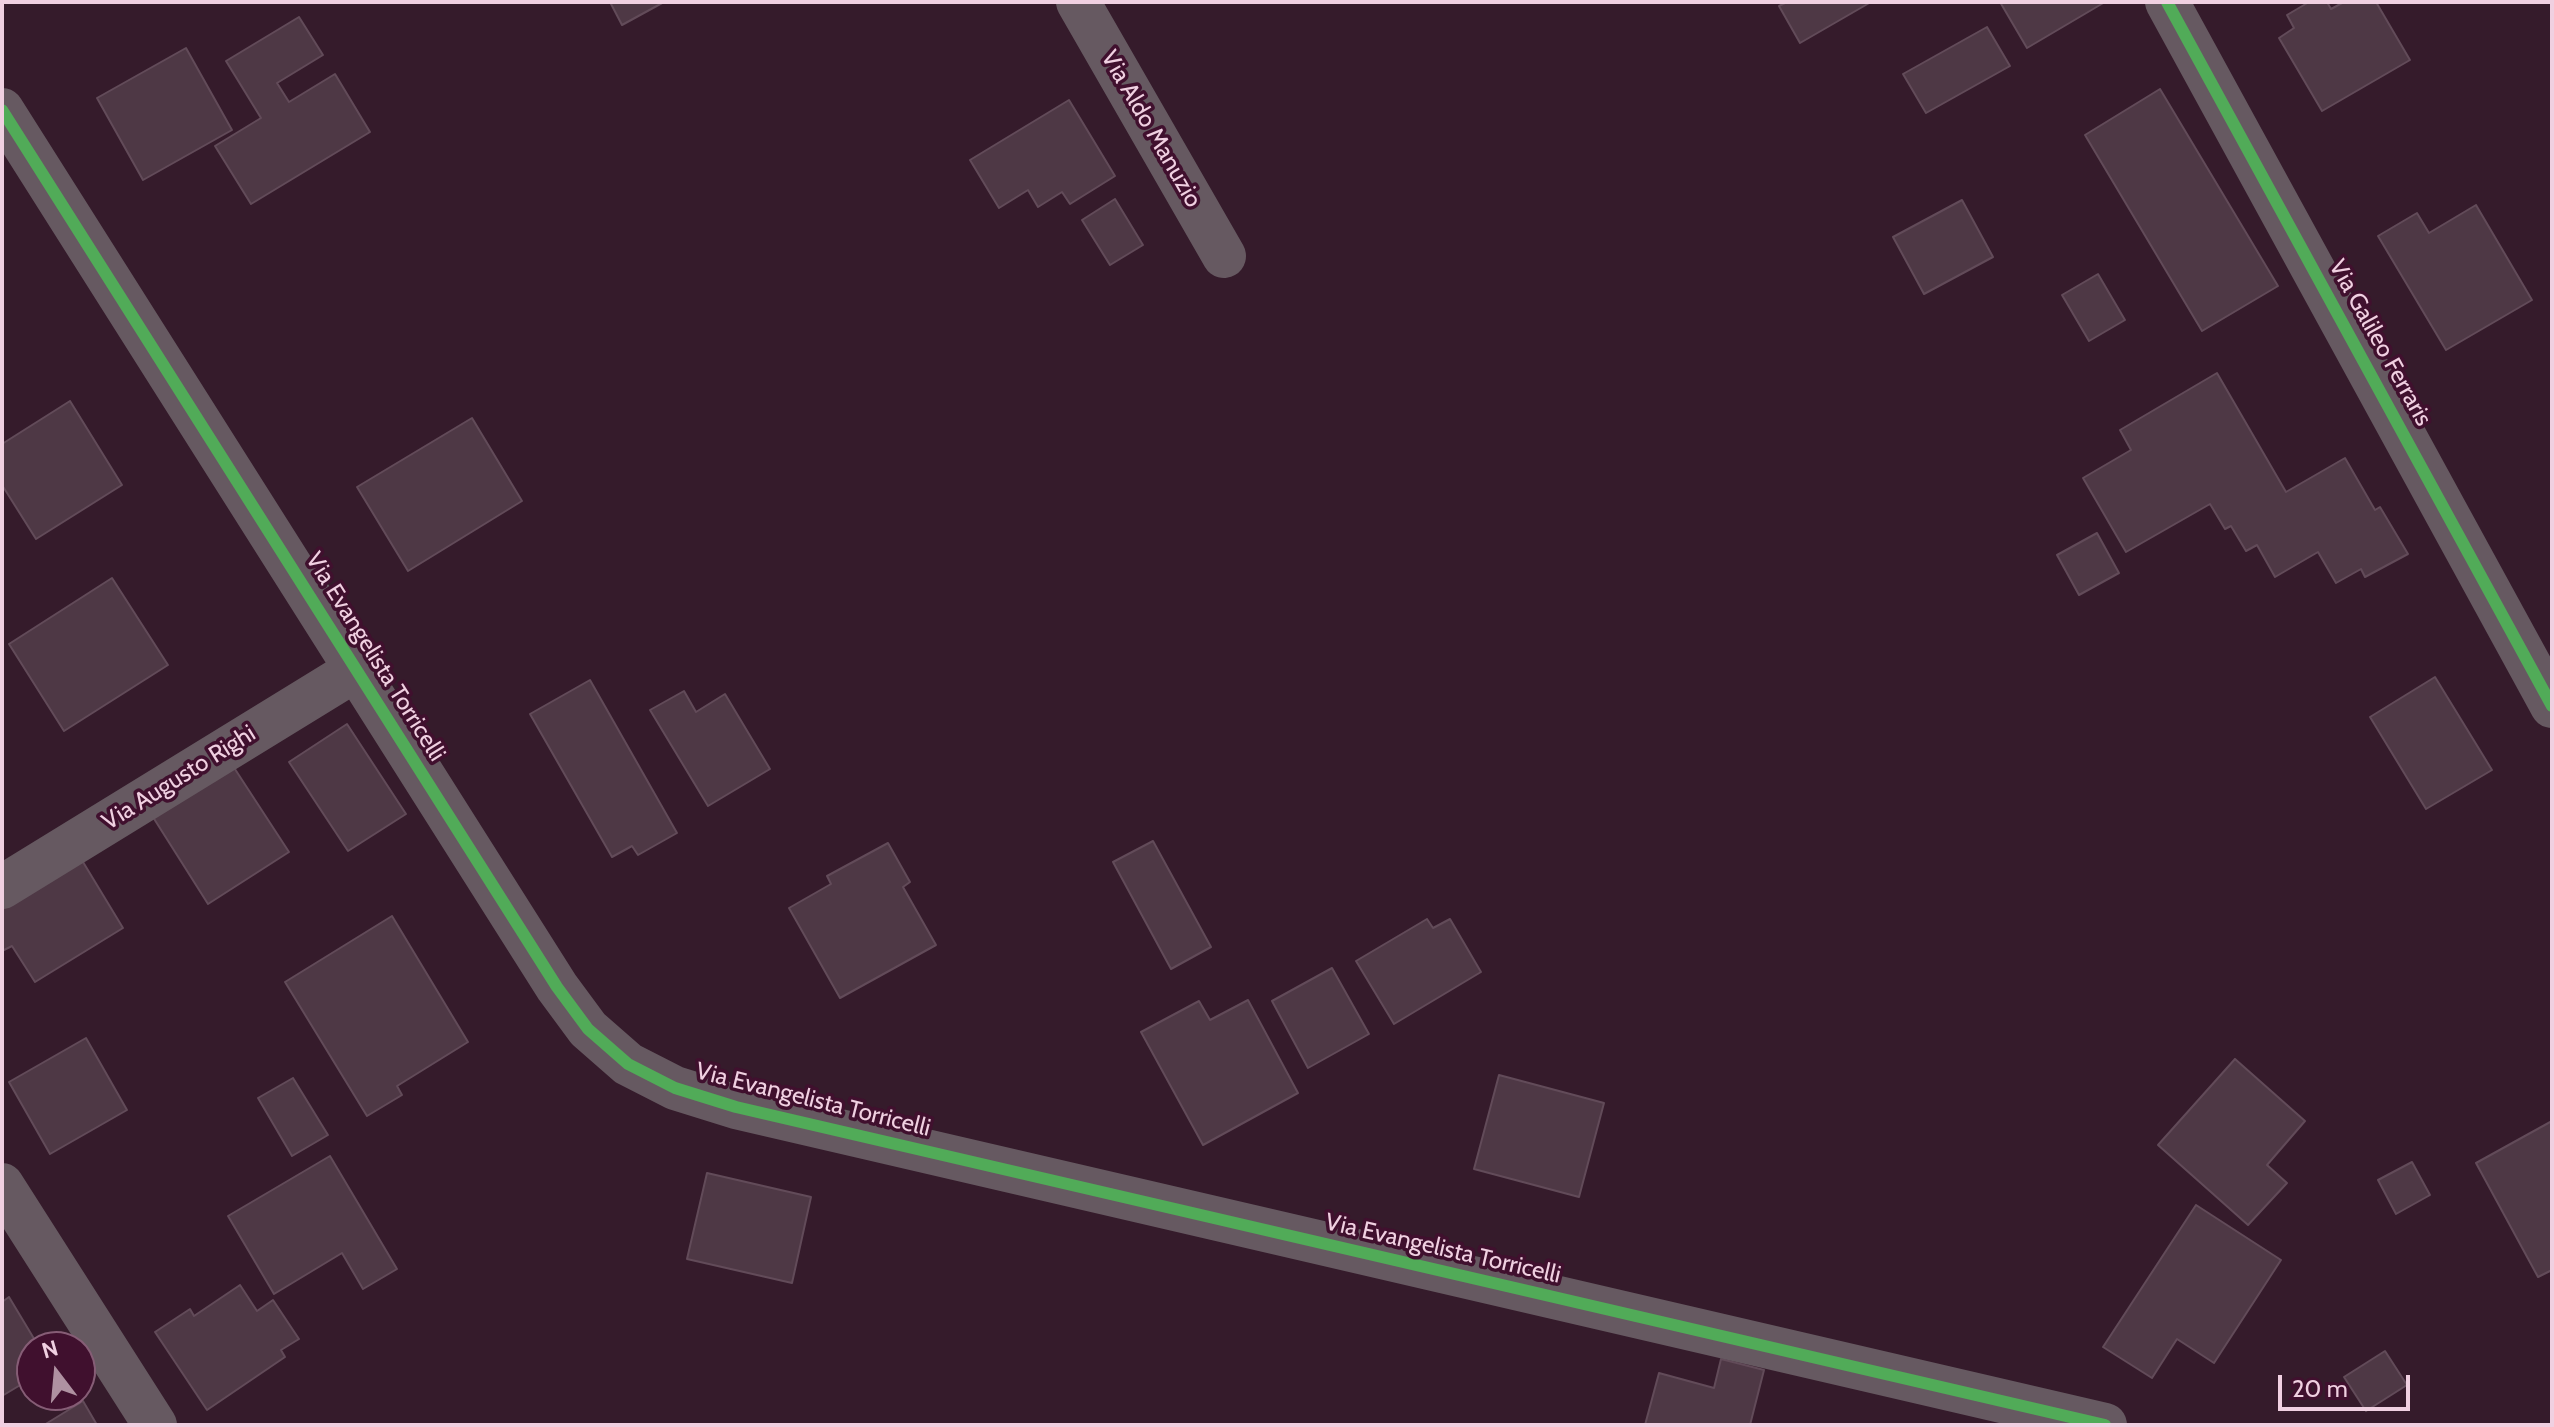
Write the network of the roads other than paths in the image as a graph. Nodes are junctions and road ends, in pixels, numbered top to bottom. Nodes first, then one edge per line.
1 (1078, 2) edge
2 (2167, 2) edge
3 (2, 110) edge
4 (1224, 256) dead end
5 (357, 669) junction
6 (2552, 706) edge
7 (2, 887) edge
8 (2, 1185) edge
9 (155, 1425) edge
10 (2105, 1425) edge

1 - 4 street, Via Aldo Manuzio
2 - 6 street, Via Galileo Ferraris
3 - 5 street, Via Evangelista Torricelli
5 - 7 street, Via Augusto Righi
5 - 10 street, Via Evangelista Torricelli
8 - 9 street

